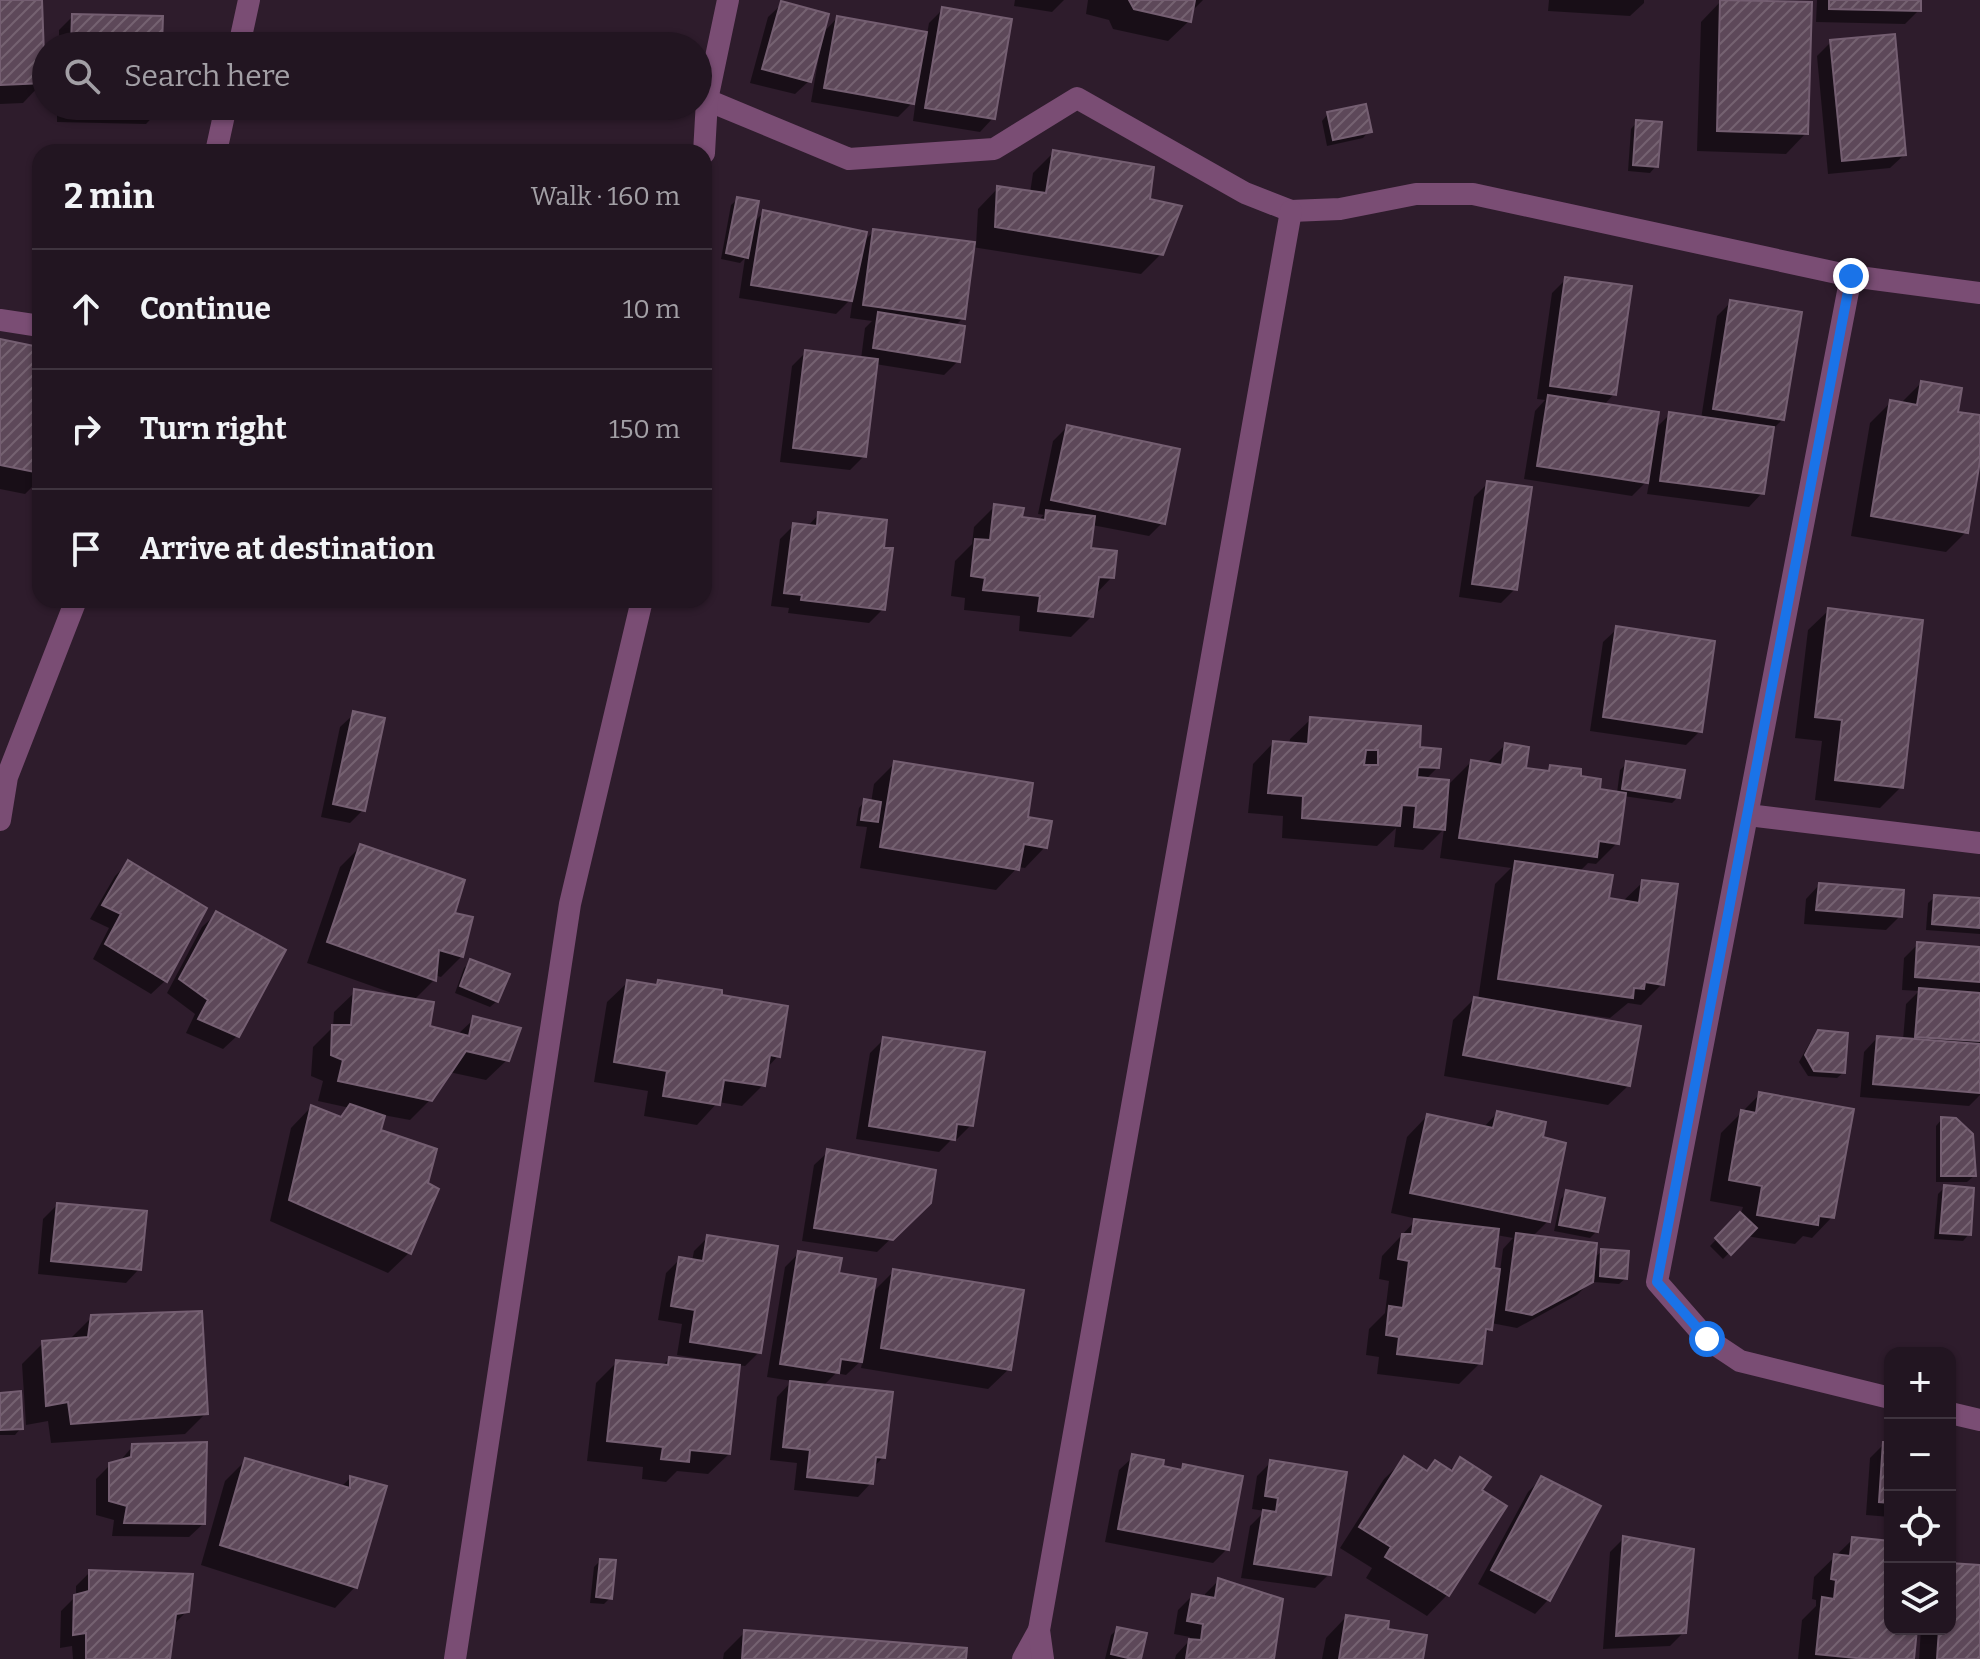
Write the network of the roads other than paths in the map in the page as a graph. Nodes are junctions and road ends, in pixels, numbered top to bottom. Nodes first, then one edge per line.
1 (249, 0) edge
2 (728, 0) edge
3 (242, 32) edge
4 (712, 76) edge
5 (712, 102) edge
6 (223, 120) edge
7 (706, 120) edge
8 (218, 144) edge
9 (705, 144) edge
10 (1291, 211) junction
11 (1851, 276) junction
12 (1980, 293) edge
13 (0, 320) edge
14 (32, 325) edge
15 (73, 608) edge
16 (640, 608) edge
17 (4, 776) edge
18 (1748, 815) junction
19 (0, 820) edge
20 (1980, 843) edge
21 (1884, 1397) edge
22 (1956, 1414) edge
23 (1980, 1420) edge
24 (1039, 1630) junction
25 (455, 1659) edge
26 (1023, 1659) edge
27 (1043, 1659) edge

1 - 3 street
2 - 4 street
5 - 10 street
6 - 8 street
7 - 9 street
10 - 11 street
10 - 24 street
11 - 12 street
11 - 18 street
13 - 14 street
15 - 17 street
16 - 25 street
17 - 19 street
18 - 20 street
18 - 21 street
22 - 23 street
24 - 26 street
24 - 27 street

